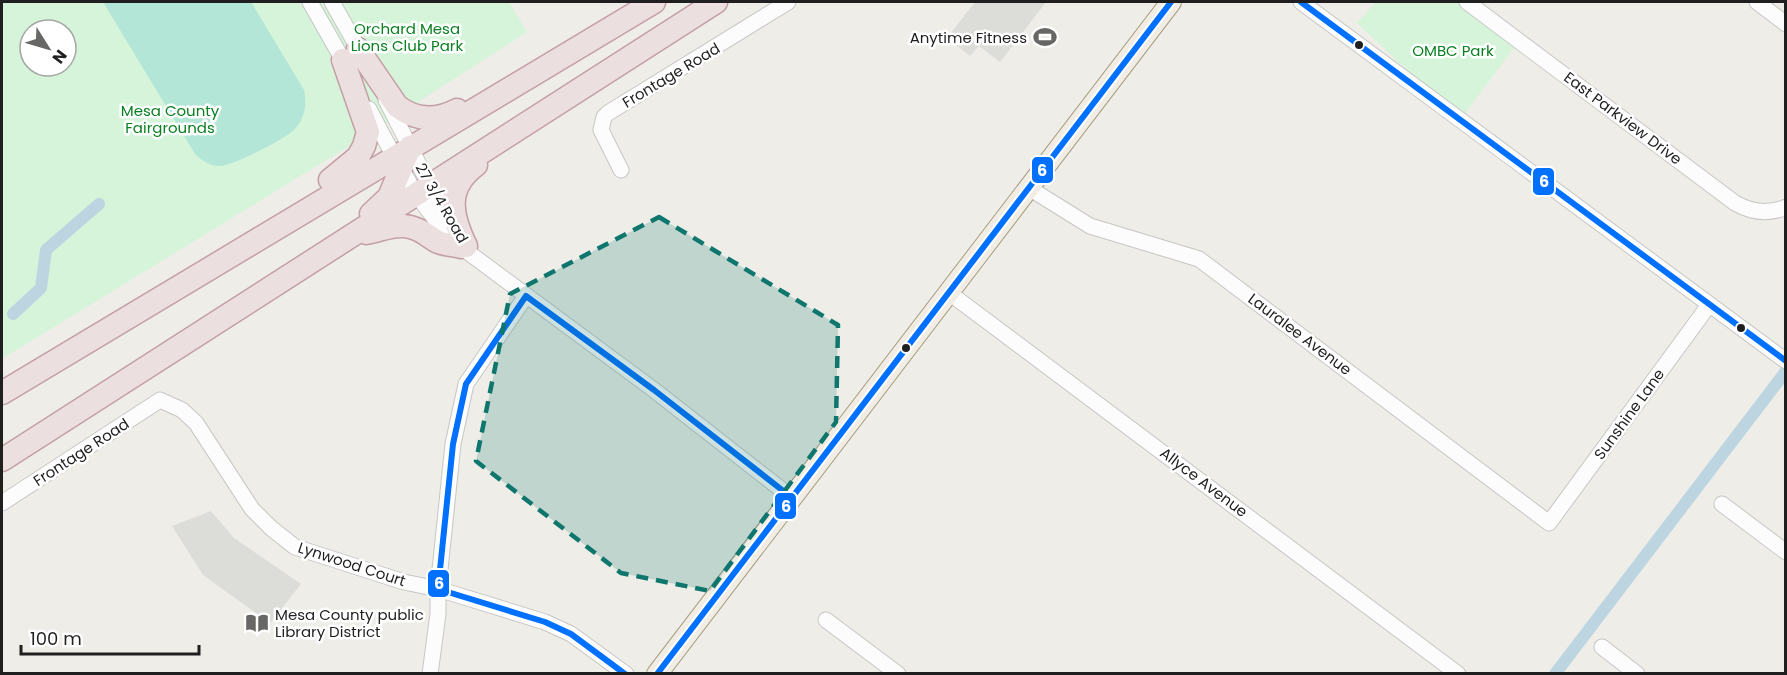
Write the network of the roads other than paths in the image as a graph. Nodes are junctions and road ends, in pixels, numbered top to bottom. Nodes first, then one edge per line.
1 (310, 2) edge
2 (332, 2) edge
3 (716, 2) edge
4 (788, 2) edge
5 (1171, 2) edge
6 (1301, 2) edge
7 (1467, 2) edge
8 (1757, 2) edge
9 (651, 3) edge
10 (1785, 24) edge
11 (639, 51) junction
12 (351, 55) junction
13 (402, 157) junction
14 (621, 170) dead end
15 (1029, 188) junction
16 (424, 190) junction
17 (1785, 207) edge
18 (356, 234) junction
19 (468, 250) junction
20 (178, 287) junction
21 (948, 292) junction
22 (526, 296) junction
23 (1709, 305) junction
24 (1785, 361) edge
25 (2, 393) edge
26 (160, 400) joint
27 (2, 460) edge
28 (791, 497) junction
29 (2, 503) edge
30 (1722, 504) dead end
31 (1549, 523) joint
32 (1785, 552) edge
33 (438, 589) junction
34 (826, 620) dead end
35 (1602, 647) dead end
36 (430, 674) edge
37 (626, 674) edge
38 (657, 674) edge
39 (898, 674) edge
40 (1458, 674) edge
41 (1636, 674) edge

1 - 12 street
2 - 12 street
3 - 11 highway
4 - 14 street, Frontage Road
5 - 15 main road
6 - 23 street
7 - 17 street, East Parkview Drive
8 - 10 street
9 - 12 highway
9 - 13 highway
11 - 16 highway
11 - 19 highway
12 - 13 street
12 - 20 highway
13 - 16 street, 27 3/4 Road
13 - 16 street, 27 3/4 Road
13 - 18 highway
13 - 20 highway
15 - 21 main road
15 - 31 street, Lauralee Avenue
16 - 18 highway
16 - 19 street, 27 3/4 Road
18 - 19 highway
18 - 27 highway
19 - 22 street, 27 3/4 Road
20 - 25 highway
21 - 28 main road
21 - 40 street, Allyce Avenue
22 - 28 street, 27 3/4 Road
22 - 33 street
23 - 24 street
23 - 31 street, Sunshine Lane
26 - 29 street, Frontage Road
26 - 33 street, Lynwood Court
28 - 38 main road
30 - 32 street
33 - 36 street
33 - 37 street, Lynwood Court
34 - 39 street
35 - 41 street

